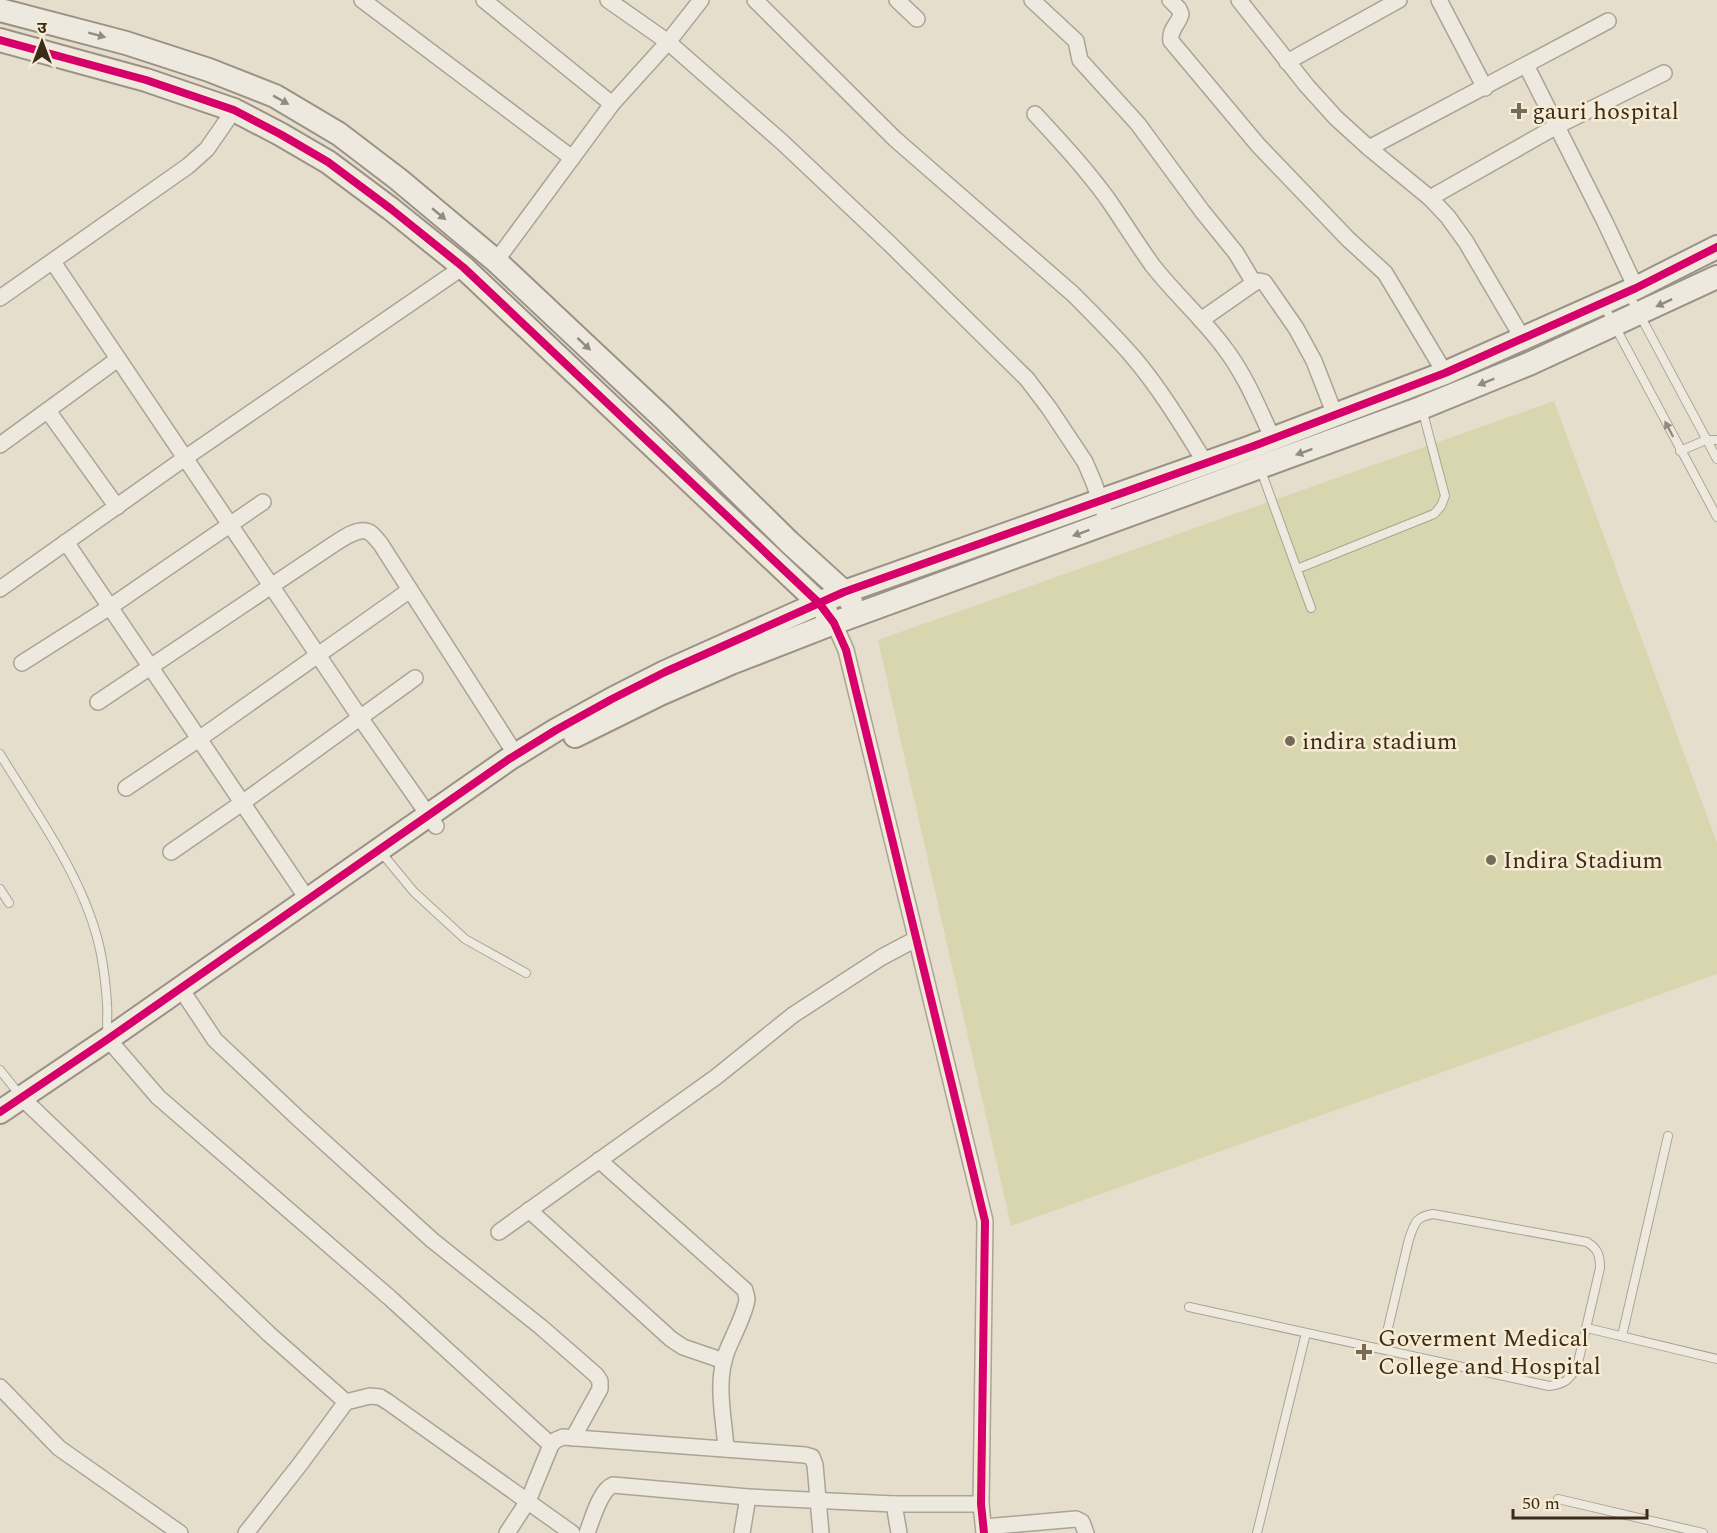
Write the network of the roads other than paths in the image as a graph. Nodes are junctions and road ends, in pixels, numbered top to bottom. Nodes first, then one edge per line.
1 (362, 0) edge
2 (484, 0) edge
3 (608, 0) edge
4 (701, 0) edge
5 (755, 0) edge
6 (897, 0) edge
7 (1032, 0) edge
8 (1170, 0) edge
9 (1239, 0) edge
10 (1399, 0) edge
11 (1439, 0) edge
12 (0, 10) edge
13 (917, 19) dead end
14 (1608, 21) dead end
15 (0, 40) edge
16 (668, 42) junction
17 (1287, 62) junction
18 (1526, 65) junction
19 (1664, 74) dead end
20 (1485, 88) junction
21 (612, 104) junction
22 (234, 110) junction
23 (1035, 114) dead end
24 (1557, 126) junction
25 (1369, 148) junction
26 (572, 158) junction
27 (1430, 198) junction
28 (1717, 247) edge
29 (496, 261) junction
30 (53, 262) junction
31 (463, 267) junction
32 (1717, 278) edge
33 (1254, 283) junction
34 (1631, 290) junction
35 (0, 297) edge
36 (1602, 303) junction
37 (1638, 315) junction
38 (1201, 320) junction
39 (1614, 326) junction
40 (1523, 339) junction
41 (118, 359) junction
42 (1444, 373) junction
43 (1422, 408) junction
44 (48, 411) junction
45 (1335, 415) junction
46 (1273, 439) junction
47 (1717, 440) edge
48 (1706, 441) junction
49 (0, 445) edge
50 (1251, 447) junction
51 (1680, 451) junction
52 (185, 458) junction
53 (1717, 459) edge
54 (1205, 462) junction
55 (1260, 468) junction
56 (1100, 500) junction
57 (262, 502) dead end
58 (117, 507) junction
59 (1717, 517) edge
60 (1108, 524) junction
61 (231, 525) junction
62 (66, 542) junction
63 (1297, 569) junction
64 (271, 585) junction
65 (0, 589) edge
66 (410, 590) junction
67 (844, 592) junction
68 (819, 603) junction
69 (110, 607) junction
70 (1311, 608) dead end
71 (860, 614) junction
72 (834, 623) junction
73 (318, 655) junction
74 (22, 663) dead end
75 (150, 667) junction
76 (415, 678) dead end
77 (98, 702) dead end
78 (361, 719) junction
79 (199, 739) junction
80 (0, 754) edge
81 (516, 755) junction
82 (126, 788) dead end
83 (242, 803) junction
84 (432, 820) junction
85 (171, 852) dead end
86 (383, 855) junction
87 (0, 889) edge
88 (308, 900) junction
89 (9, 903) dead end
90 (916, 939) junction
91 (526, 974) dead end
92 (184, 994) junction
93 (112, 1044) junction
94 (0, 1070) edge
95 (27, 1102) junction
96 (0, 1112) edge
97 (0, 1128) edge
98 (1668, 1136) dead end
99 (598, 1160) junction
100 (529, 1210) junction
101 (500, 1232) dead end
102 (1189, 1307) dead end
103 (1587, 1328) junction
104 (1306, 1333) junction
105 (1622, 1336) junction
106 (1383, 1349) junction
107 (1717, 1359) edge
108 (724, 1361) junction
109 (0, 1387) edge
110 (346, 1402) junction
111 (573, 1438) junction
112 (551, 1445) junction
113 (726, 1449) junction
114 (748, 1497) junction
115 (1558, 1499) dead end
116 (818, 1500) junction
117 (528, 1501) junction
118 (894, 1504) junction
119 (981, 1504) junction
120 (984, 1530) edge
121 (180, 1533) edge
122 (246, 1533) edge
123 (507, 1533) edge
124 (572, 1533) edge
125 (587, 1533) edge
126 (741, 1533) edge
127 (821, 1533) edge
128 (898, 1533) edge
129 (1086, 1533) edge
130 (1257, 1533) edge
131 (1703, 1533) edge

1 - 26 street
2 - 21 street
3 - 16 street
4 - 16 street
5 - 54 street
6 - 13 street
7 - 33 street
8 - 42 street
9 - 17 street
10 - 17 street
11 - 20 street
12 -> 29 street
14 - 18 street
15 - 22 street
16 - 21 street
16 - 56 street
17 - 25 street
18 - 20 street
18 - 24 street
19 - 24 street
20 - 25 street
21 - 26 street
22 - 30 street
22 - 31 street
23 - 38 street
24 - 27 street
24 - 34 street
25 - 27 street
26 - 29 street
27 - 40 street
28 - 34 street
29 -> 67 street
30 - 35 street
30 - 41 street
31 - 52 street
31 - 68 street
32 -> 37 street
33 - 38 street
33 - 45 street
34 - 36 street
34 - 37 lane
36 - 39 lane
36 - 40 street
37 - 39 street
37 - 48 lane
38 - 46 street
39 -> 43 street
51 -> 39 lane
40 - 42 street
41 - 44 street
41 - 52 street
42 - 45 street
43 -> 55 street
43 - 63 lane
44 - 49 street
44 - 58 street
45 - 46 street
46 - 50 street
47 - 48 lane
48 - 51 lane
48 - 53 lane
50 - 54 street
50 - 55 lane
51 - 59 lane
52 - 58 street
52 - 61 street
54 - 56 street
55 - 60 street
55 - 63 lane
56 - 60 street
56 - 67 street
57 - 61 street
58 - 62 street
60 -> 71 street
61 - 64 street
61 - 69 street
62 - 65 street
62 - 69 street
63 - 70 lane
64 - 66 street
64 - 73 street
64 - 75 street
66 - 73 street
66 - 81 street
67 - 68 street
67 - 71 street
68 - 72 street
68 - 81 street
69 - 74 street
69 - 75 street
71 - 72 street
72 - 84 street
72 - 90 street
73 - 78 street
73 - 79 street
75 - 77 street
75 - 79 street
76 - 78 street
78 - 83 street
78 - 84 street
79 - 82 street
79 - 83 street
80 - 93 lane
81 - 84 street
83 - 85 street
83 - 88 street
84 - 86 street
86 - 88 street
86 - 91 lane
86 - 92 street
87 - 89 lane
88 - 92 street
90 - 99 street
90 - 119 street
92 - 93 street
92 - 111 street
93 - 95 street
93 - 112 street
94 - 95 lane
95 - 96 street
95 - 97 street
95 - 110 street
98 - 105 lane
99 - 100 street
99 - 108 street
100 - 101 street
100 - 108 street
102 - 104 lane
103 - 105 lane
103 - 106 lane
103 - 106 lane
104 - 106 lane
104 - 130 lane
105 - 107 lane
108 - 113 street
109 - 121 street
110 - 117 street
110 - 122 street
111 - 112 street
111 - 113 street
112 - 117 street
113 - 116 street
114 - 116 street
114 - 125 street
114 - 126 street
115 - 131 lane
116 - 118 street
116 - 127 street
117 - 123 street
117 - 124 street
118 - 119 street
118 - 128 street
119 - 120 street
120 - 129 street

